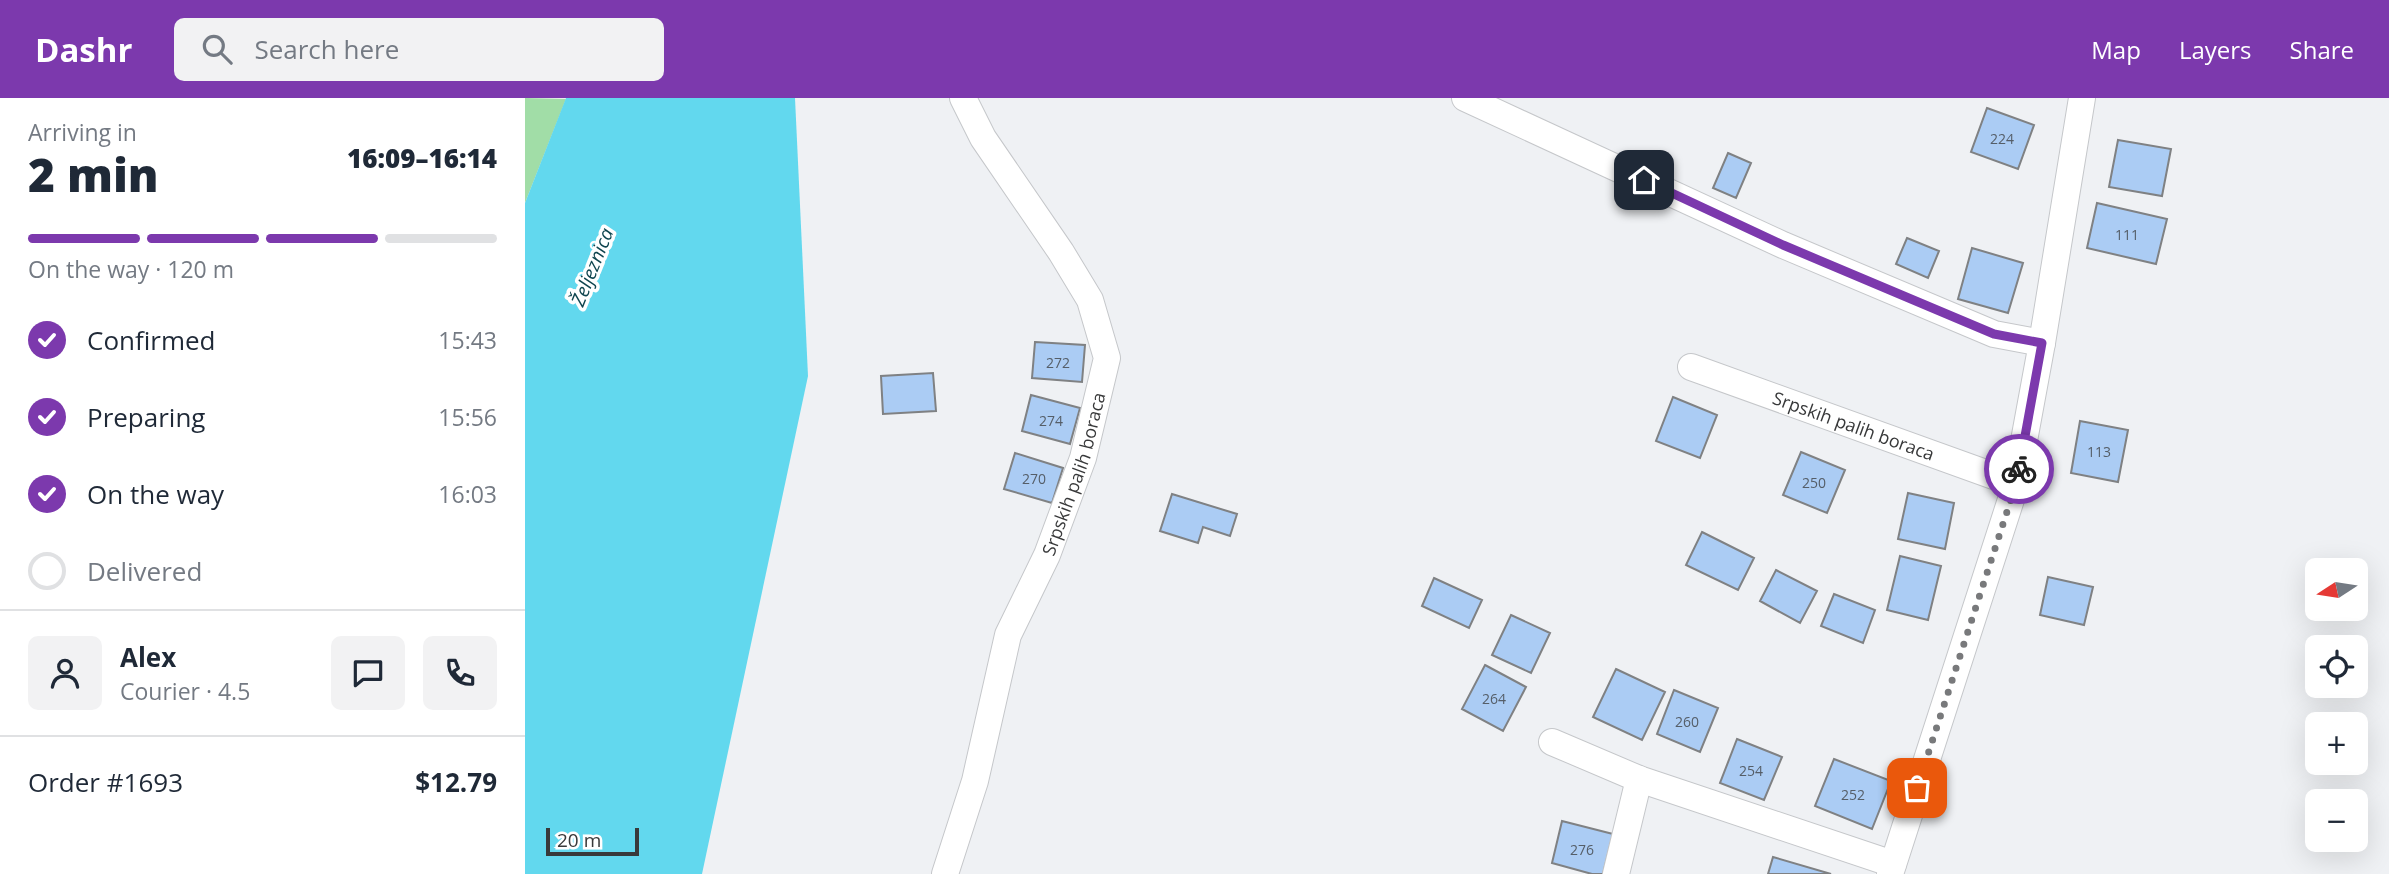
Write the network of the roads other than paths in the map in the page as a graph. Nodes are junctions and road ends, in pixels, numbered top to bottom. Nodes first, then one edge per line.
1 (963, 98) edge
2 (1465, 98) edge
3 (2076, 100) edge
4 (2042, 343) junction
5 (1691, 367) dead end
6 (2016, 484) junction
7 (1552, 742) dead end
8 (1639, 779) junction
9 (1891, 869) edge
10 (945, 874) edge
11 (1616, 874) edge

1 - 10 street, Srpskih palih boraca
2 - 4 street
3 - 4 street
4 - 6 street
5 - 6 street, Srpskih palih boraca
6 - 9 street
7 - 8 street
8 - 9 street
8 - 11 street

